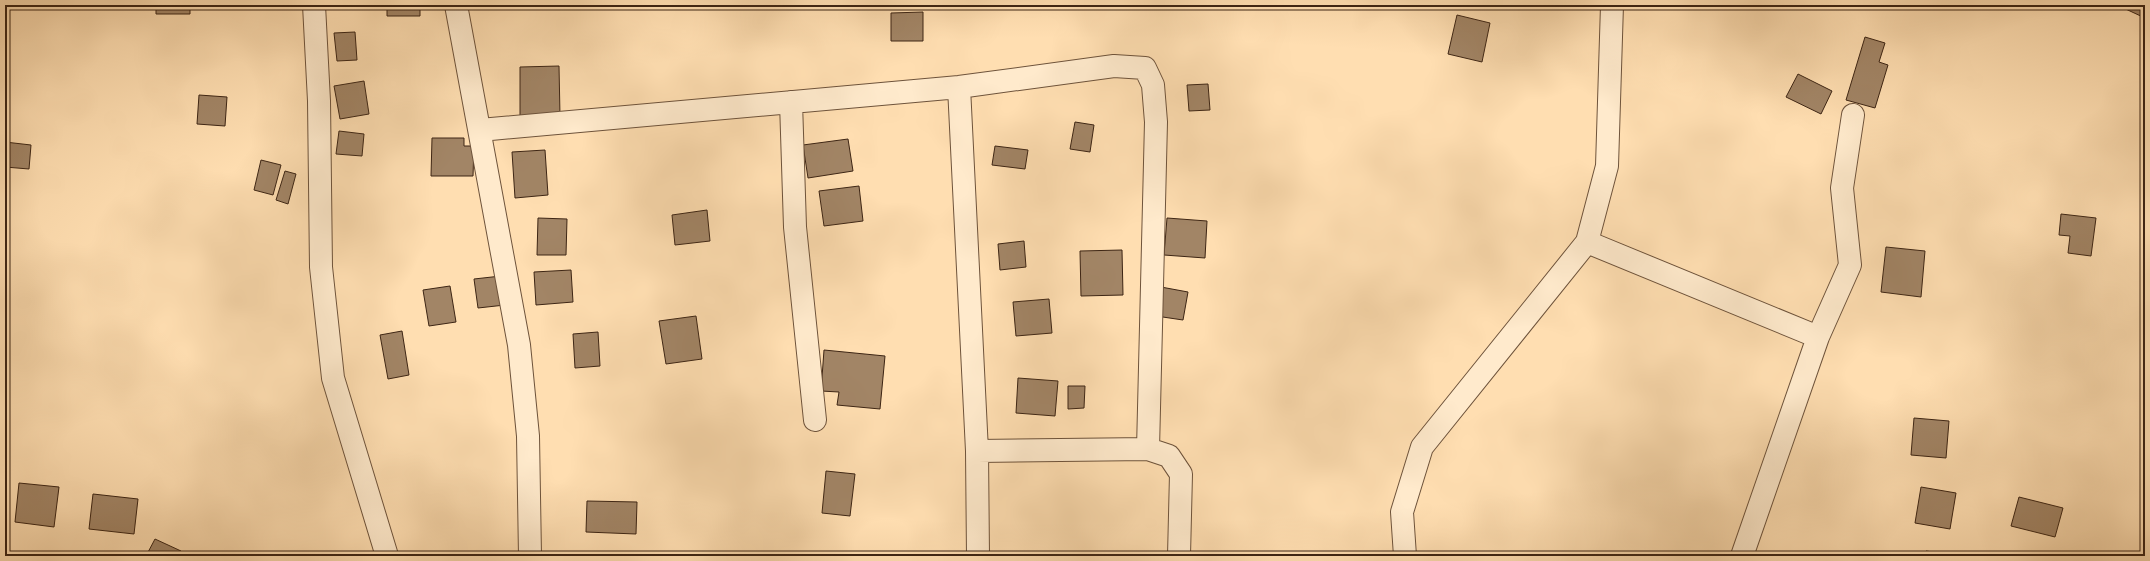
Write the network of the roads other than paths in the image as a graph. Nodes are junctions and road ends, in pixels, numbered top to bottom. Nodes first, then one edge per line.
1 (314, 5) edge
2 (456, 5) edge
3 (1612, 5) edge
4 (959, 87) junction
5 (791, 102) junction
6 (1853, 115) dead end
7 (480, 130) junction
8 (1587, 242) junction
9 (1818, 337) junction
10 (815, 420) dead end
11 (1148, 449) junction
12 (977, 451) junction
13 (387, 556) edge
14 (530, 556) edge
15 (978, 556) edge
16 (1179, 556) edge
17 (1405, 556) edge
18 (1742, 556) edge

1 - 13 street
2 - 7 street
3 - 8 street
4 - 5 street
4 - 11 street
4 - 12 street
5 - 7 street
5 - 10 street
6 - 9 street
7 - 14 street
8 - 9 street
8 - 17 street
9 - 18 street
11 - 12 street
11 - 16 street
12 - 15 street

